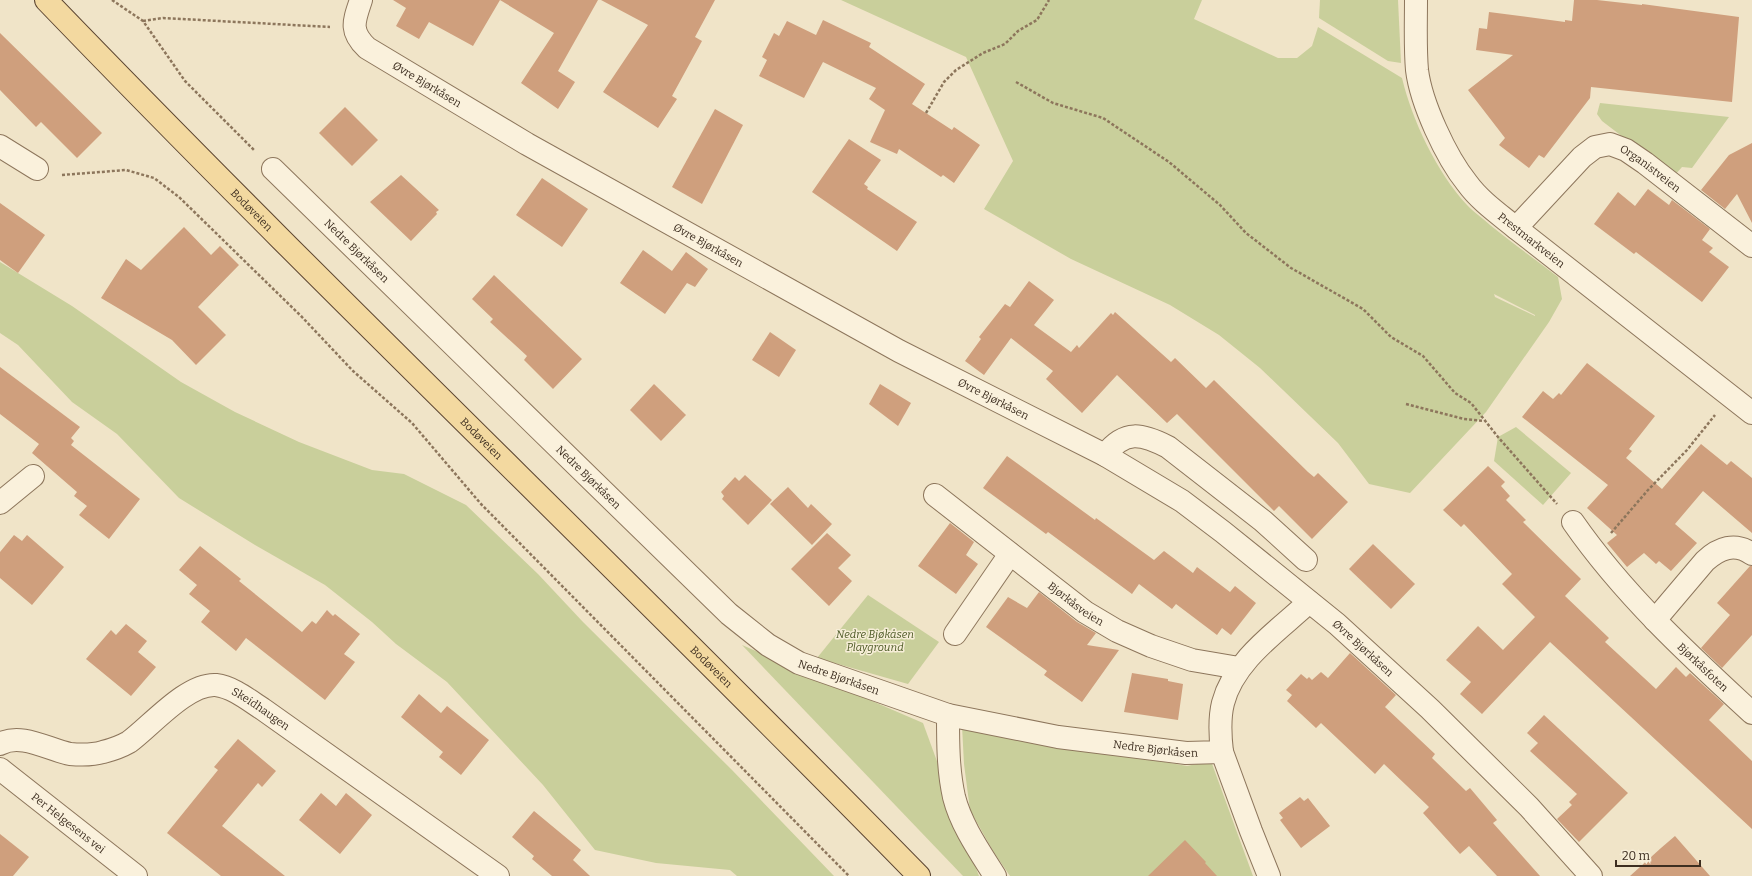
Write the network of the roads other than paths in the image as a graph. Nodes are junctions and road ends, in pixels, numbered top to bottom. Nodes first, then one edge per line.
1 (46, 0) edge
2 (361, 0) edge
3 (1416, 0) edge
4 (0, 146) edge
5 (37, 169) road end
6 (274, 169) road end
7 (1516, 228) junction
8 (1752, 246) edge
9 (1752, 413) edge
10 (1105, 455) junction
11 (33, 476) dead end
12 (935, 495) dead end
13 (0, 503) edge
14 (1573, 522) road end
15 (1010, 554) junction
16 (1752, 554) edge
17 (1306, 560) dead end
18 (1309, 602) junction
19 (1655, 620) junction
20 (955, 634) dead end
21 (1240, 668) junction
22 (1752, 713) edge
23 (948, 715) junction
24 (0, 744) edge
25 (1222, 752) junction
26 (0, 769) edge
27 (136, 876) edge
28 (498, 876) edge
29 (920, 876) edge
30 (995, 876) edge
31 (1269, 876) edge
32 (1591, 876) edge

1 - 29 main road, Bodøveien
2 - 10 street, Øvre Bjørkåsen
3 - 7 street, Prestmarkveien
4 - 5 street
6 - 23 street, Nedre Bjørkåsen
7 - 8 street, Organistveien
7 - 9 street, Prestmarkveien
10 - 17 street
10 - 18 street, Øvre Bjørkåsen
11 - 13 street
12 - 15 street, Bjørkåsveien
14 - 19 street, Bjørkåsfoten
15 - 20 street
15 - 21 street, Bjørkåsveien
16 - 19 street
18 - 21 street
18 - 32 street, Øvre Bjørkåsen
19 - 22 street, Bjørkåsfoten
21 - 25 street
23 - 25 street, Nedre Bjørkåsen
23 - 30 street
24 - 28 street, Skeidhaugen
25 - 31 street
26 - 27 street, Per Helgesens vei

